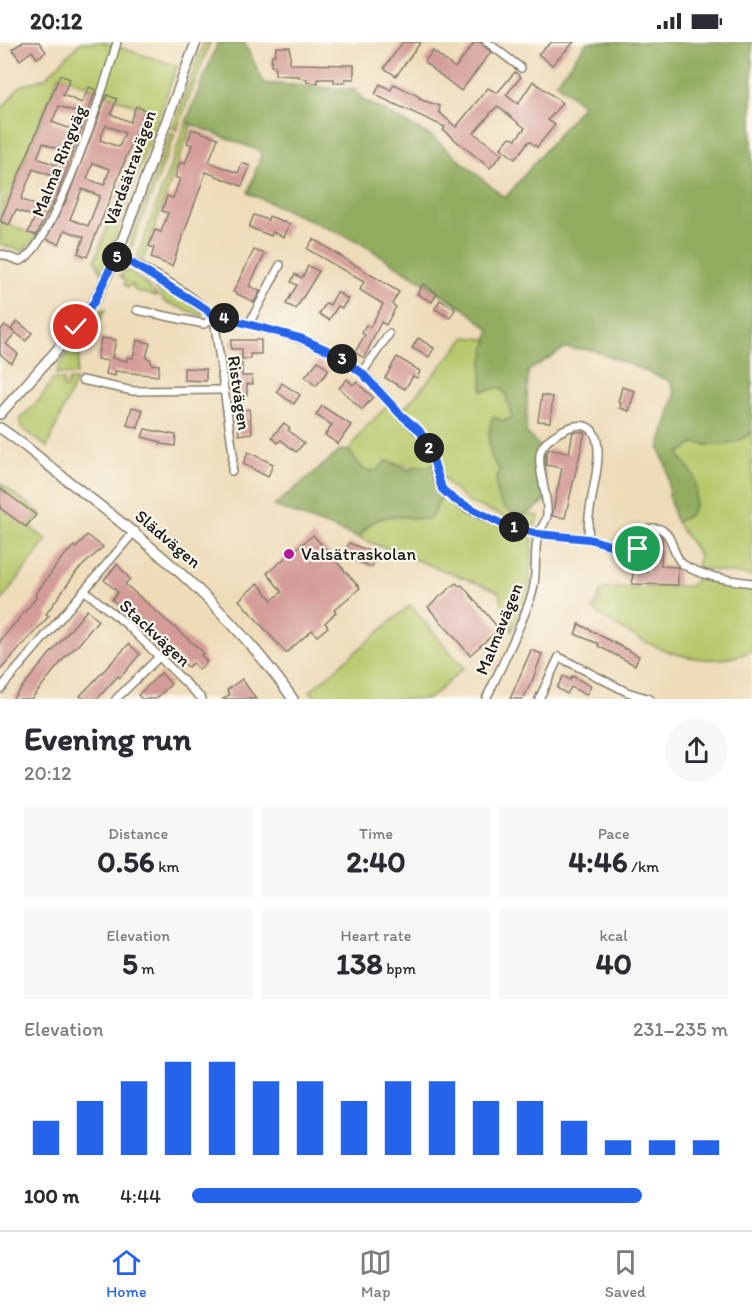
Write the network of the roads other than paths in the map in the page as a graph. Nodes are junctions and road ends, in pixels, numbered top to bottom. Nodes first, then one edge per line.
1 (117, 42) edge
2 (196, 42) edge
3 (487, 42) edge
4 (521, 68) dead end
5 (0, 254) edge
6 (116, 256) junction
7 (280, 265) dead end
8 (136, 310) dead end
9 (214, 318) junction
10 (249, 324) junction
11 (389, 334) dead end
12 (362, 373) junction
13 (82, 380) dead end
14 (222, 390) junction
15 (0, 414) edge
16 (0, 428) edge
17 (232, 471) dead end
18 (135, 531) junction
19 (538, 534) junction
20 (589, 539) junction
21 (752, 583) edge
22 (84, 591) junction
23 (159, 657) junction
24 (0, 689) edge
25 (116, 699) edge
26 (202, 699) edge
27 (293, 699) edge
28 (486, 699) edge
29 (539, 699) edge
30 (650, 699) edge

1 - 5 street, Malma Ringväg
2 - 6 main road, Vårdsätravägen
3 - 4 street
6 - 9 street
6 - 15 main road, Vårdsätravägen
7 - 10 street
8 - 9 street
9 - 10 street
9 - 14 street, Ristvägen
10 - 12 street
11 - 12 street
12 - 19 street
13 - 14 street
14 - 17 street, Ristvägen
16 - 18 main road, Slädvägen
18 - 22 street
18 - 27 main road, Slädvägen
19 - 20 street
19 - 20 street, Malmavägen
19 - 28 street, Malmavägen
20 - 21 street
22 - 23 street, Stackvägen
22 - 24 street
23 - 25 street
23 - 26 street, Stackvägen
29 - 30 street

